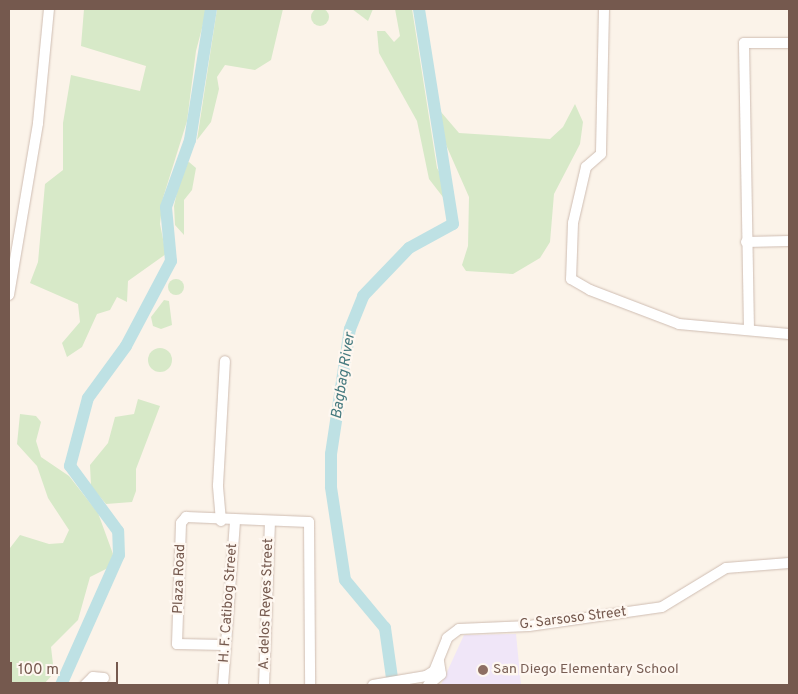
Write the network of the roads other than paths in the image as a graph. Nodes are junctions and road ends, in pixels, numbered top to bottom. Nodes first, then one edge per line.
1 (49, 9) edge
2 (604, 9) edge
3 (789, 43) edge
4 (789, 241) edge
5 (746, 242) junction
6 (9, 295) edge
7 (749, 330) junction
8 (789, 334) edge
9 (226, 361) dead end
10 (221, 521) junction
11 (235, 521) junction
12 (270, 524) junction
13 (789, 563) edge
14 (225, 645) junction
15 (439, 661) junction
16 (104, 678) dead end
17 (85, 685) edge
18 (223, 685) edge
19 (264, 685) edge
20 (310, 685) edge
21 (379, 685) edge
22 (428, 685) edge

1 - 6 street
2 - 7 street
3 - 5 street
4 - 5 street
5 - 7 street
7 - 8 street
9 - 10 street
10 - 11 street, Plaza Road
10 - 14 street, Plaza Road
11 - 12 street, Plaza Road
11 - 14 street, H. F. Catibog Street
12 - 19 street, A. delos Reyes Street
12 - 20 street, Plaza Road
13 - 15 street, G. Sarsoso Street
14 - 18 street, H. F. Catibog Street
15 - 21 street, G. Sarsoso Street
15 - 22 street
16 - 17 street

